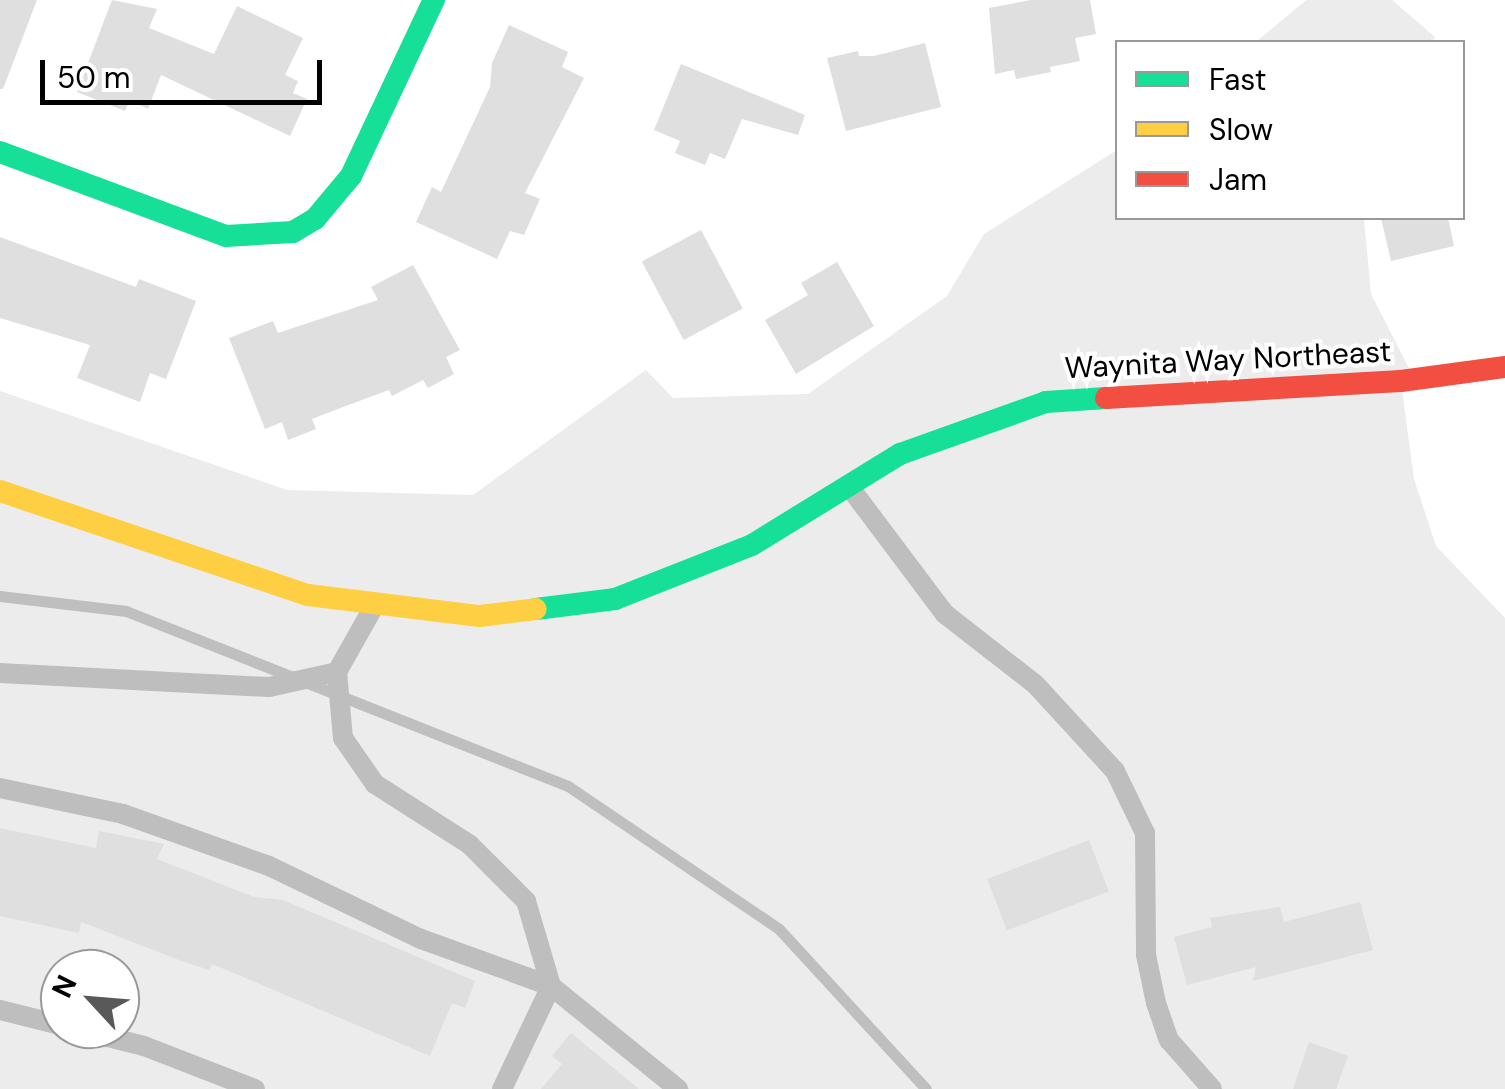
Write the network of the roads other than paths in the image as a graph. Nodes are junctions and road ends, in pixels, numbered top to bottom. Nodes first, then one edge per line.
1 (434, 0) edge
2 (0, 152) edge
3 (1505, 367) edge
4 (848, 484) junction
5 (0, 490) edge
6 (373, 608) junction
7 (337, 672) junction
8 (0, 673) edge
9 (0, 788) edge
10 (550, 986) junction
11 (0, 1010) edge
12 (40, 1020) edge
13 (140, 1045) edge
14 (255, 1089) edge
15 (502, 1089) edge
16 (678, 1089) edge
17 (1212, 1089) edge

1 - 2 main road
3 - 4 main road, Waynita Way Northeast
4 - 6 main road, Waynita Way Northeast
4 - 17 lane
5 - 6 main road, Waynita Way Northeast
6 - 7 lane
7 - 8 lane
7 - 10 lane
9 - 10 lane
10 - 15 lane
10 - 16 lane
11 - 12 lane
13 - 14 lane

